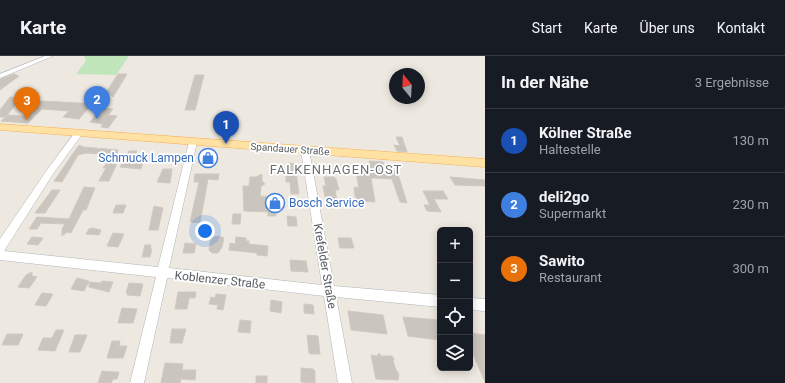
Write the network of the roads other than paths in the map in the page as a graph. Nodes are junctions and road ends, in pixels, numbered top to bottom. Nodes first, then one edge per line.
1 (50, 56) edge
2 (0, 76) edge
3 (0, 127) edge
4 (79, 133) junction
5 (193, 142) junction
6 (305, 150) junction
7 (485, 164) edge
8 (0, 248) edge
9 (0, 255) edge
10 (162, 274) junction
11 (329, 291) junction
12 (437, 301) edge
13 (473, 304) edge
14 (485, 305) edge
15 (137, 383) edge
16 (345, 383) edge

1 - 2 street
3 - 4 main road, Spandauer Straße
4 - 5 main road, Spandauer Straße
4 - 8 street
5 - 6 main road, Spandauer Straße
5 - 10 street
6 - 7 main road, Spandauer Straße
6 - 11 street, Krefelder Straße
9 - 10 street, Koblenzer Straße
10 - 11 street, Koblenzer Straße
10 - 15 street
11 - 12 street, Koblenzer Straße
11 - 16 street, Krefelder Straße
13 - 14 street

